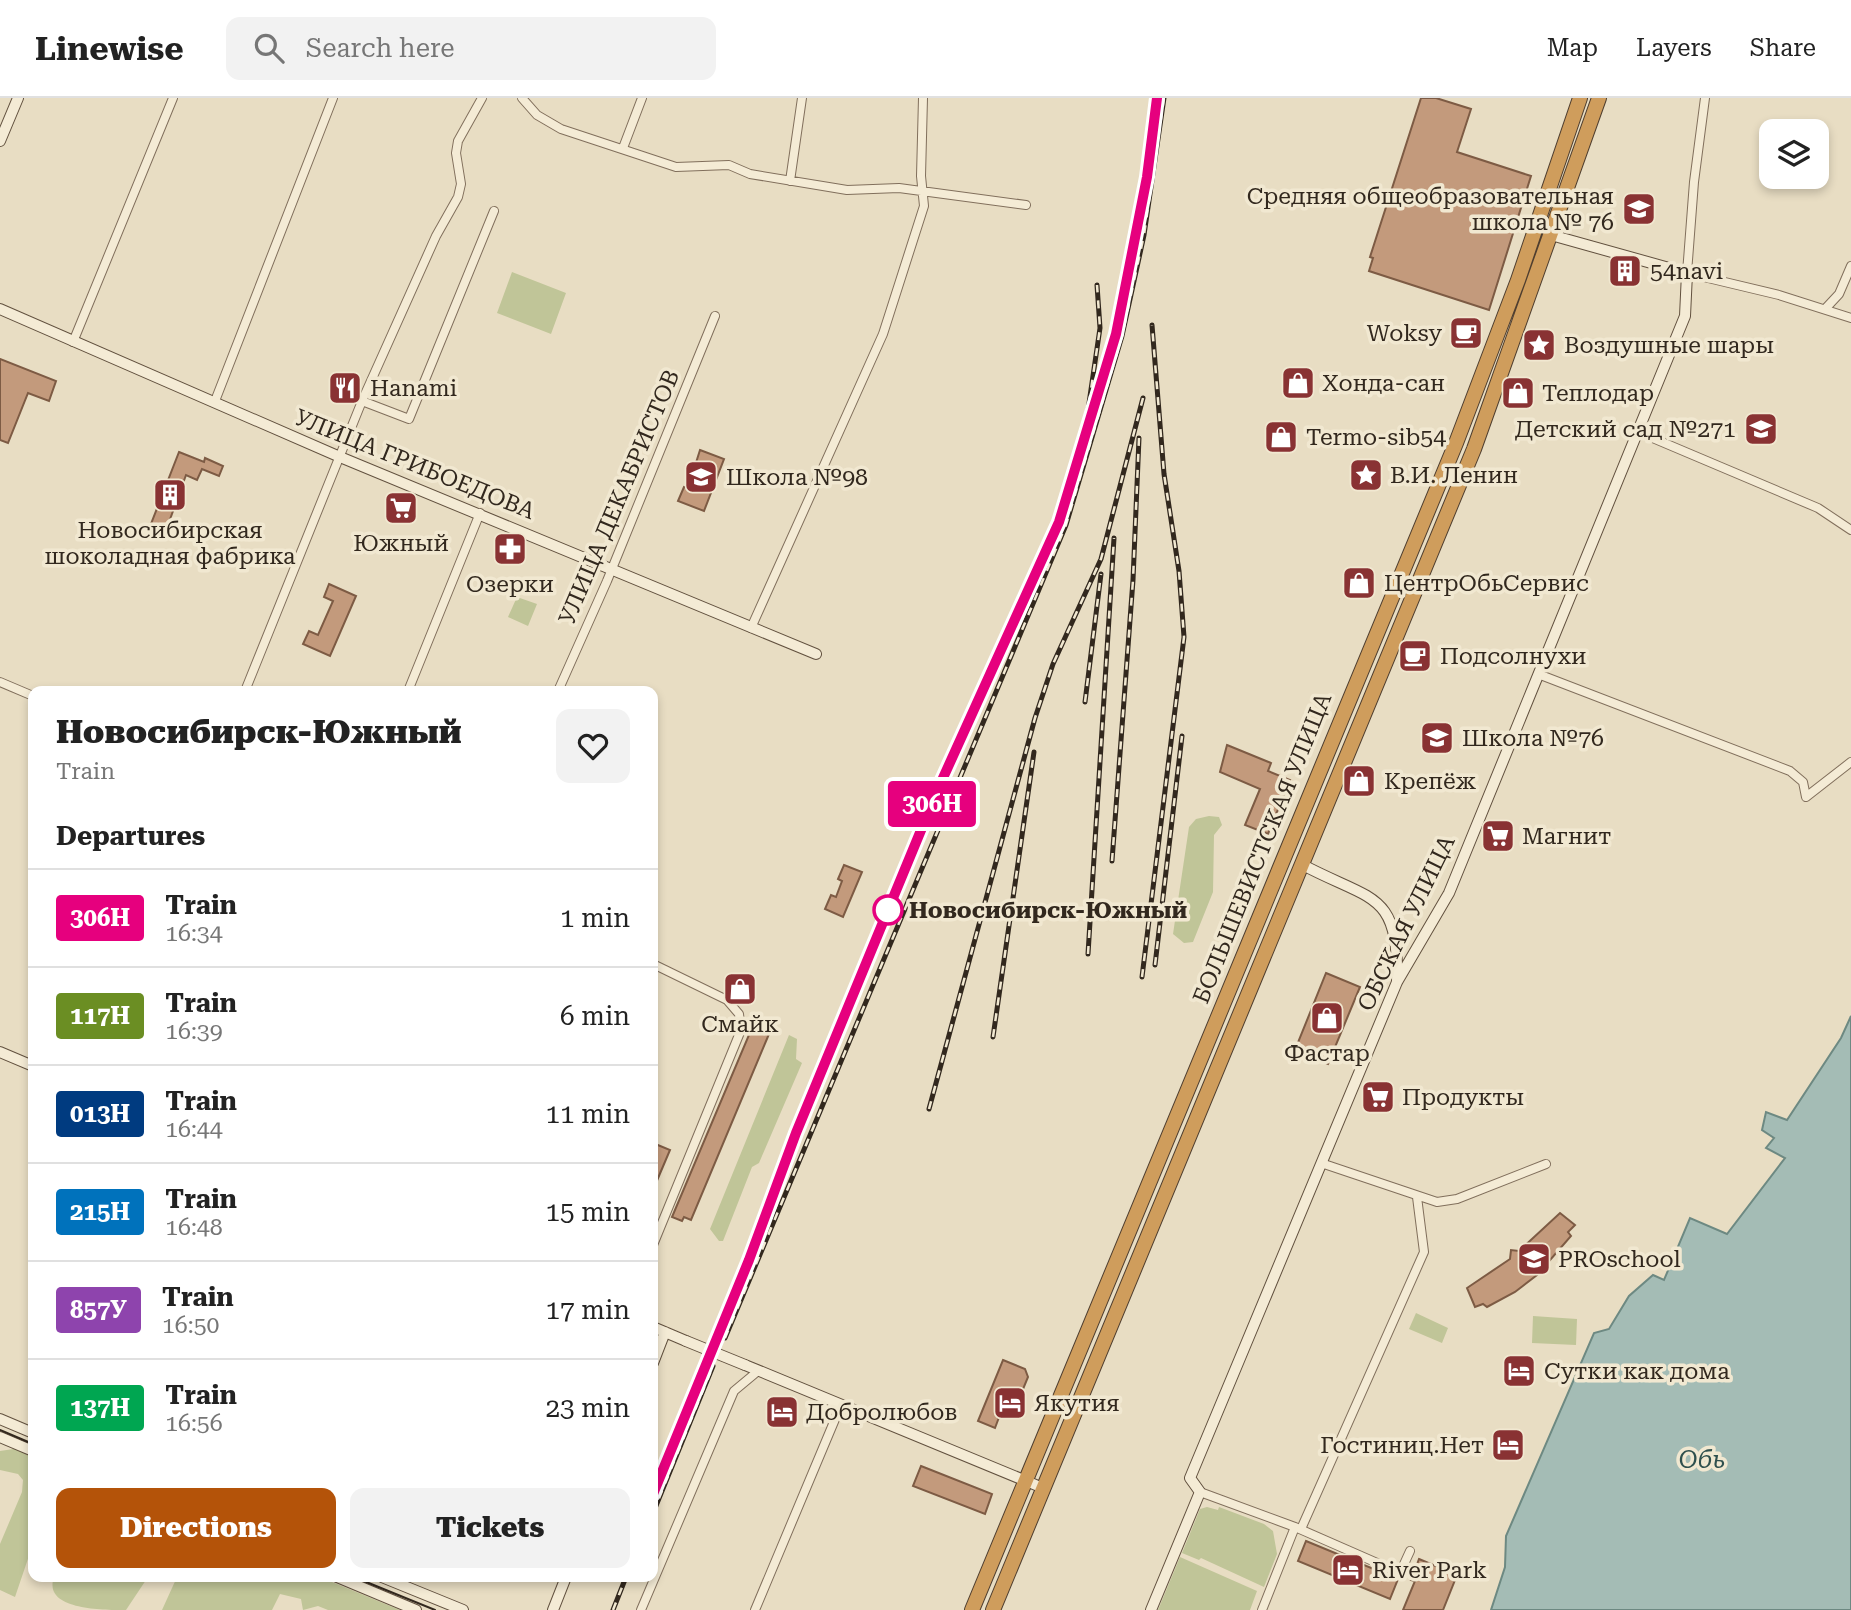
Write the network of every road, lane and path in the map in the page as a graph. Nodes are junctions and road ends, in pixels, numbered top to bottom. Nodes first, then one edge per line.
1 (18, 98) edge
2 (173, 98) edge
3 (333, 98) edge
4 (482, 98) edge
5 (522, 98) edge
6 (642, 98) edge
7 (802, 98) edge
8 (923, 98) edge
9 (1580, 98) edge
10 (1599, 98) edge
11 (1705, 98) edge
12 (0, 141) edge
13 (623, 148) junction
14 (790, 181) junction
15 (924, 192) junction
16 (1026, 205) dead end
17 (494, 211) dead end
18 (1551, 235) junction
19 (1851, 266) edge
20 (1687, 273) junction
21 (0, 309) edge
22 (1825, 309) junction
23 (715, 316) dead end
24 (1851, 318) edge
25 (73, 342) junction
26 (215, 401) junction
27 (362, 401) junction
28 (1636, 431) junction
29 (340, 457) junction
30 (480, 513) junction
31 (1851, 530) edge
32 (612, 568) junction
33 (751, 628) junction
34 (816, 654) dead end
35 (1538, 674) junction
36 (0, 682) edge
37 (247, 686) edge
38 (410, 686) edge
39 (560, 686) edge
40 (28, 694) edge
41 (1851, 762) edge
42 (1301, 864) junction
43 (658, 966) edge
44 (1397, 982) junction
45 (0, 1052) edge
46 (28, 1064) edge
47 (1321, 1163) junction
48 (1546, 1164) dead end
49 (1417, 1197) junction
50 (658, 1233) edge
51 (658, 1329) edge
52 (665, 1332) junction
53 (658, 1350) edge
54 (758, 1371) junction
55 (841, 1405) junction
56 (0, 1419) edge
57 (28, 1431) edge
58 (0, 1437) edge
59 (28, 1449) edge
60 (1026, 1481) junction
61 (1043, 1489) junction
62 (1200, 1492) junction
63 (1298, 1528) junction
64 (1410, 1550) dead end
65 (658, 1570) edge
66 (349, 1582) edge
67 (394, 1582) edge
68 (564, 1582) edge
69 (653, 1582) edge
70 (416, 1610) edge
71 (463, 1610) edge
72 (553, 1610) edge
73 (641, 1610) edge
74 (755, 1610) edge
75 (972, 1610) edge
76 (993, 1610) edge
77 (1151, 1610) edge
78 (1262, 1610) edge

1 - 12 street
2 - 25 street
3 - 26 street
4 - 27 street
5 - 13 street
6 - 13 street
7 - 14 street
8 - 15 street
9 - 60 highway, БОЛЬШЕВИСТСКАЯ УЛИЦА
10 - 18 highway, БОЛЬШЕВИСТСКАЯ УЛИЦА
11 - 20 street, ОБСКАЯ УЛИЦА
13 - 14 street
14 - 15 street
15 - 16 street
15 - 33 street
17 - 27 street
18 - 20 street
18 - 42 highway, БОЛЬШЕВИСТСКАЯ УЛИЦА
19 - 22 street
20 - 22 street
20 - 28 street, ОБСКАЯ УЛИЦА
21 - 25 street, УЛИЦА ГРИБОЕДОВА
22 - 24 street
23 - 32 street, УЛИЦА ДЕКАБРИСТОВ
25 - 26 street, УЛИЦА ГРИБОЕДОВА
26 - 29 street, УЛИЦА ГРИБОЕДОВА
27 - 29 street
28 - 31 street
28 - 35 street, ОБСКАЯ УЛИЦА
29 - 30 street, УЛИЦА ГРИБОЕДОВА
29 - 37 street
30 - 32 street, УЛИЦА ГРИБОЕДОВА
30 - 38 street
32 - 33 street, УЛИЦА ГРИБОЕДОВА
32 - 39 street, УЛИЦА ДЕКАБРИСТОВ
33 - 34 street, УЛИЦА ГРИБОЕДОВА
35 - 41 street
35 - 44 street, ОБСКАЯ УЛИЦА
36 - 40 street
42 - 44 street
42 - 61 highway, БОЛЬШЕВИСТСКАЯ УЛИЦА
43 - 50 street
44 - 47 street, ОБСКАЯ УЛИЦА
45 - 46 street
47 - 49 street
47 - 62 street, ОБСКАЯ УЛИЦА
48 - 49 street
49 - 63 street
51 - 52 street
52 - 53 street
52 - 54 street, bridge
54 - 55 street
54 - 65 street
55 - 60 street
55 - 74 street
56 - 57 street
58 - 59 street
60 - 61 street
60 - 75 highway, БОЛЬШЕВИСТСКАЯ УЛИЦА
61 - 76 highway, БОЛЬШЕВИСТСКАЯ УЛИЦА
62 - 63 street
62 - 77 street
63 - 64 street
63 - 78 street
66 - 70 street
67 - 71 street
68 - 72 street
69 - 73 street

